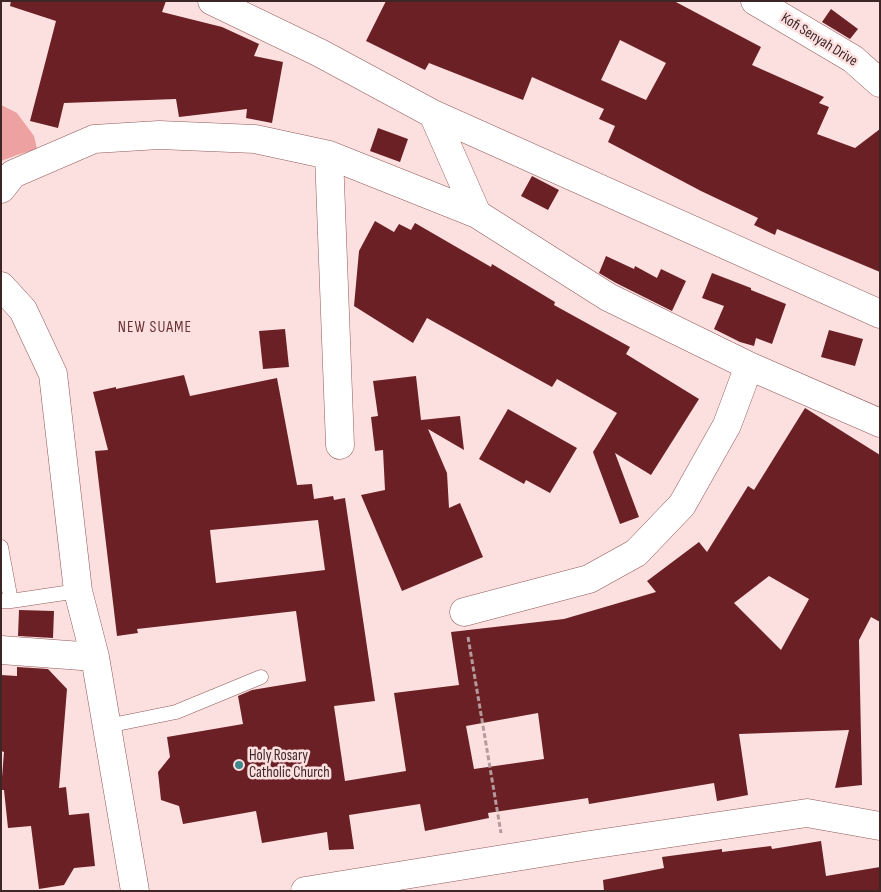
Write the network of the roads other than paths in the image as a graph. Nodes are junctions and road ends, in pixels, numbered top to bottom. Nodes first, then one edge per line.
1 (212, 1) edge
2 (755, 1) edge
3 (880, 83) edge
4 (434, 114) junction
5 (329, 155) junction
6 (1, 189) edge
7 (477, 214) junction
8 (1, 286) edge
9 (880, 314) edge
10 (749, 366) junction
11 (880, 423) edge
12 (340, 445) dead end
13 (1, 547) edge
14 (78, 591) junction
15 (6, 601) edge
16 (464, 612) road end
17 (1, 650) edge
18 (95, 657) junction
19 (261, 677) dead end
20 (107, 726) junction
21 (880, 826) edge
22 (135, 891) edge
23 (304, 891) edge

1 - 4 street
2 - 3 street, Kofi Senyah Drive
4 - 7 street
4 - 9 street
5 - 6 street
5 - 7 street
5 - 12 street
7 - 10 street
8 - 14 street
10 - 11 street
10 - 16 street
13 - 15 lane
14 - 15 lane
14 - 18 street
17 - 18 street
18 - 20 street
19 - 20 lane
20 - 22 street
21 - 23 street

